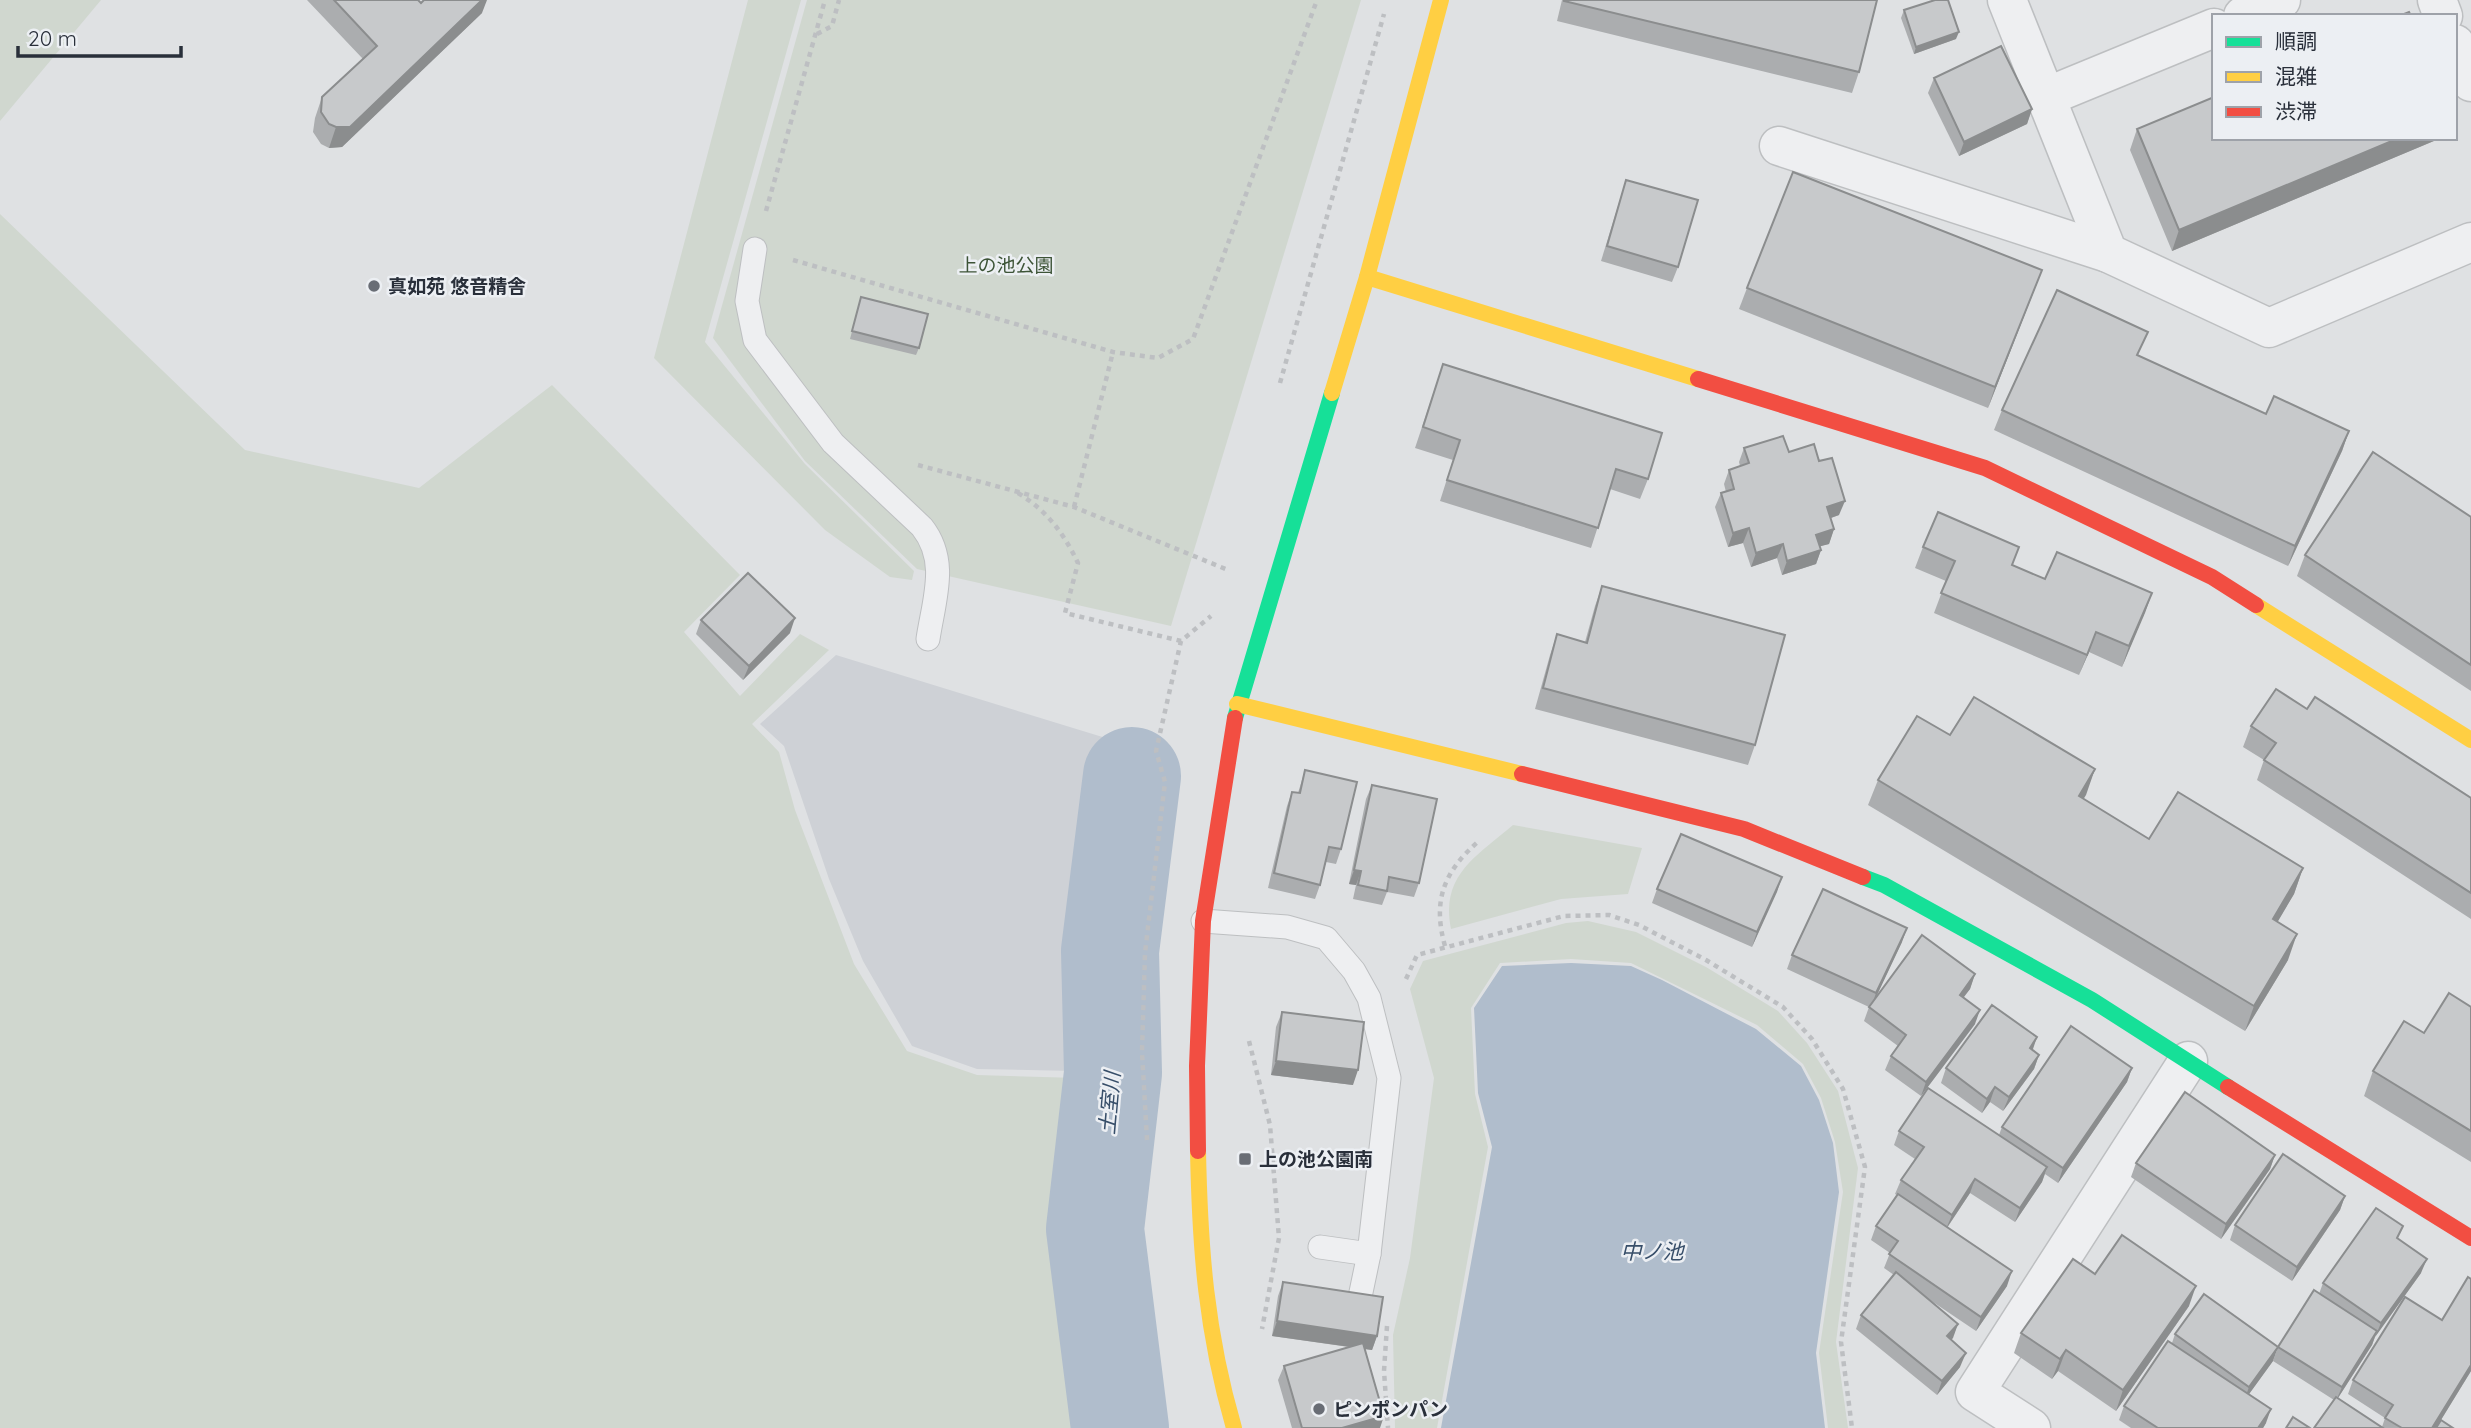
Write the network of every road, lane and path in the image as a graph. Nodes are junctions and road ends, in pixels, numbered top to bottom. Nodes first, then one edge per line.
1 (825, 0) edge
2 (839, 0) edge
3 (1317, 0) edge
4 (1388, 0) edge
5 (1441, 0) edge
6 (2007, 0) edge
7 (2281, 0) edge
8 (2249, 14) edge
9 (2212, 29) edge
10 (816, 34) junction
11 (2457, 49) edge
12 (2471, 82) edge
13 (2046, 97) junction
14 (1779, 146) dead end
15 (2471, 242) edge
16 (755, 249) junction
17 (2108, 253) junction
18 (1367, 277) junction
19 (1113, 352) junction
20 (1280, 384) dead end
21 (910, 463) dead end
22 (1013, 490) junction
23 (1074, 507) junction
24 (1232, 557) dead end
25 (1228, 570) junction
26 (1224, 583) dead end
27 (1214, 608) dead end
28 (928, 639) dead end
29 (1181, 641) junction
30 (1237, 704) junction
31 (2471, 740) edge
32 (1156, 751) dead end
33 (1165, 782) dead end
34 (1225, 795) junction
35 (1480, 840) dead end
36 (1203, 920) junction
37 (1445, 946) junction
38 (1401, 989) dead end
39 (1248, 1038) dead end
40 (2188, 1061) junction
41 (2471, 1238) edge
42 (1320, 1247) dead end
43 (1369, 1254) junction
44 (1360, 1297) edge
45 (1389, 1321) dead end
46 (1261, 1339) dead end
47 (1234, 1428) edge
48 (1388, 1428) edge
49 (1852, 1428) edge
50 (2031, 1428) edge

1 - 10 path
2 - 10 path
3 - 19 path
4 - 20 path
5 - 18 street
6 - 13 street
7 - 8 street
9 - 13 street
10 - 16 path
11 - 12 street
13 - 17 street
14 - 17 street
15 - 17 street
16 - 19 path
16 - 28 lane
18 - 30 street
18 - 31 street
19 - 23 path
21 - 22 path
22 - 23 path
22 - 29 path
23 - 25 path
24 - 25 path
25 - 26 path
27 - 29 path
29 - 32 path
30 - 34 street
30 - 40 street
33 - 34 path
34 - 36 street
35 - 37 path
36 - 43 lane
36 - 47 street
37 - 38 path
37 - 49 path
39 - 46 path
40 - 41 street
40 - 50 street
42 - 43 lane
43 - 44 lane
45 - 48 path

